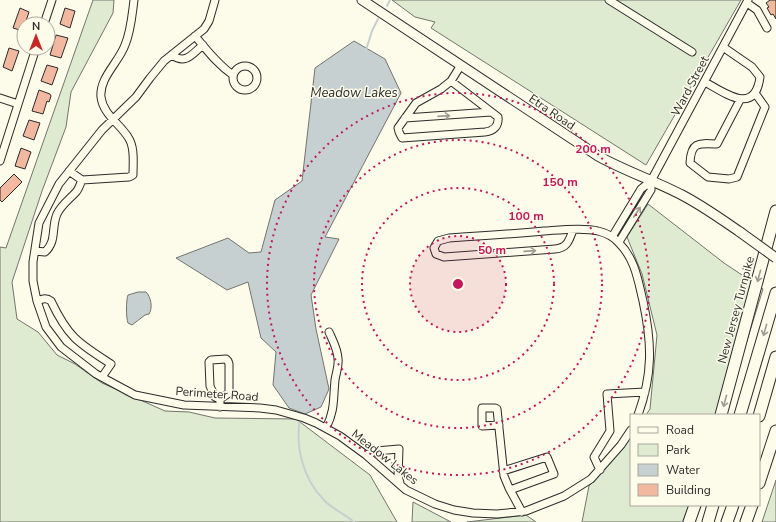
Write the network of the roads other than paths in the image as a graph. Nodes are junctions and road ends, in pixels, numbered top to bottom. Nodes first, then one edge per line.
1 (52, 0) edge
2 (134, 0) edge
3 (215, 0) edge
4 (362, 0) edge
5 (609, 0) edge
6 (747, 2) edge
7 (47, 16) edge
8 (767, 28) dead end
9 (196, 36) junction
10 (203, 45) junction
11 (723, 47) junction
12 (692, 52) dead end
13 (172, 55) junction
14 (33, 56) edge
15 (461, 65) junction
16 (233, 75) dead end
17 (451, 81) junction
18 (705, 82) junction
19 (754, 93) junction
20 (0, 98) edge
21 (740, 100) junction
22 (18, 104) junction
23 (491, 112) junction
24 (405, 118) junction
25 (113, 120) junction
26 (0, 161) edge
27 (69, 171) junction
28 (82, 180) junction
29 (651, 181) junction
30 (776, 211) edge
31 (573, 230) junction
32 (612, 237) junction
33 (619, 242) junction
34 (35, 252) junction
35 (776, 258) edge
36 (776, 293) edge
37 (37, 301) junction
38 (329, 332) dead end
39 (776, 357) edge
40 (102, 377) junction
41 (645, 392) junction
42 (220, 403) junction
43 (288, 413) joint
44 (638, 414) edge
45 (721, 414) edge
46 (740, 414) edge
47 (760, 414) edge
48 (498, 425) dead end
49 (326, 428) junction
50 (776, 431) edge
51 (630, 432) edge
52 (366, 455) junction
53 (600, 470) junction
54 (503, 471) junction
55 (760, 480) edge
56 (401, 485) junction
57 (510, 490) junction
58 (694, 506) edge
59 (713, 506) edge
60 (732, 506) edge
61 (752, 506) edge
62 (522, 512) junction
63 (689, 522) edge
64 (708, 522) edge
65 (727, 522) edge
66 (746, 522) edge

1 - 7 street
2 - 25 street
3 - 9 street, Perimeter Road
4 - 15 main road, Etra Road
5 - 12 street
6 - 8 street
6 - 11 street, Ward Street
9 - 10 street
9 - 13 street, Perimeter Road
10 - 13 street
10 - 16 street
11 - 18 street, Ward Street
11 - 19 street
13 - 25 street, Perimeter Road
14 - 22 street
15 - 17 street
15 - 29 main road, Etra Road
17 - 23 street
17 - 24 street
18 - 21 street
18 - 29 street, Ward Street
19 - 21 street
19 - 21 street
20 - 22 street
22 - 26 street
24 -> 23 street
23 - 24 street
25 - 27 street, Perimeter Road
25 - 28 street
27 - 28 street
27 - 34 street, Perimeter Road
28 - 34 street
29 - 32 street
33 -> 29 street
29 - 35 main road, Etra Road, bridge
30 -> 45 highway, New Jersey Turnpike
31 -> 31 street
31 - 32 street
32 - 33 street
33 - 41 street
34 - 37 street, Perimeter Road
36 -> 46 highway
37 - 40 street, Perimeter Road
37 - 40 street
38 - 49 street
39 - 47 highway
40 - 42 street, Perimeter Road
41 - 44 street
41 - 53 street
42 - 42 street
42 - 43 street, Perimeter Road
43 - 49 street, Meadow Lakes
48 - 54 street
49 - 52 street, Meadow Lakes
50 - 55 highway
51 - 53 street, Meadow Lakes
52 - 56 street, Meadow Lakes
52 - 56 street
53 - 62 street, Meadow Lakes
54 - 57 street
54 - 57 street
56 - 62 street, Meadow Lakes
57 - 62 street
58 - 63 highway
59 - 64 highway
60 - 65 highway
61 - 66 highway

